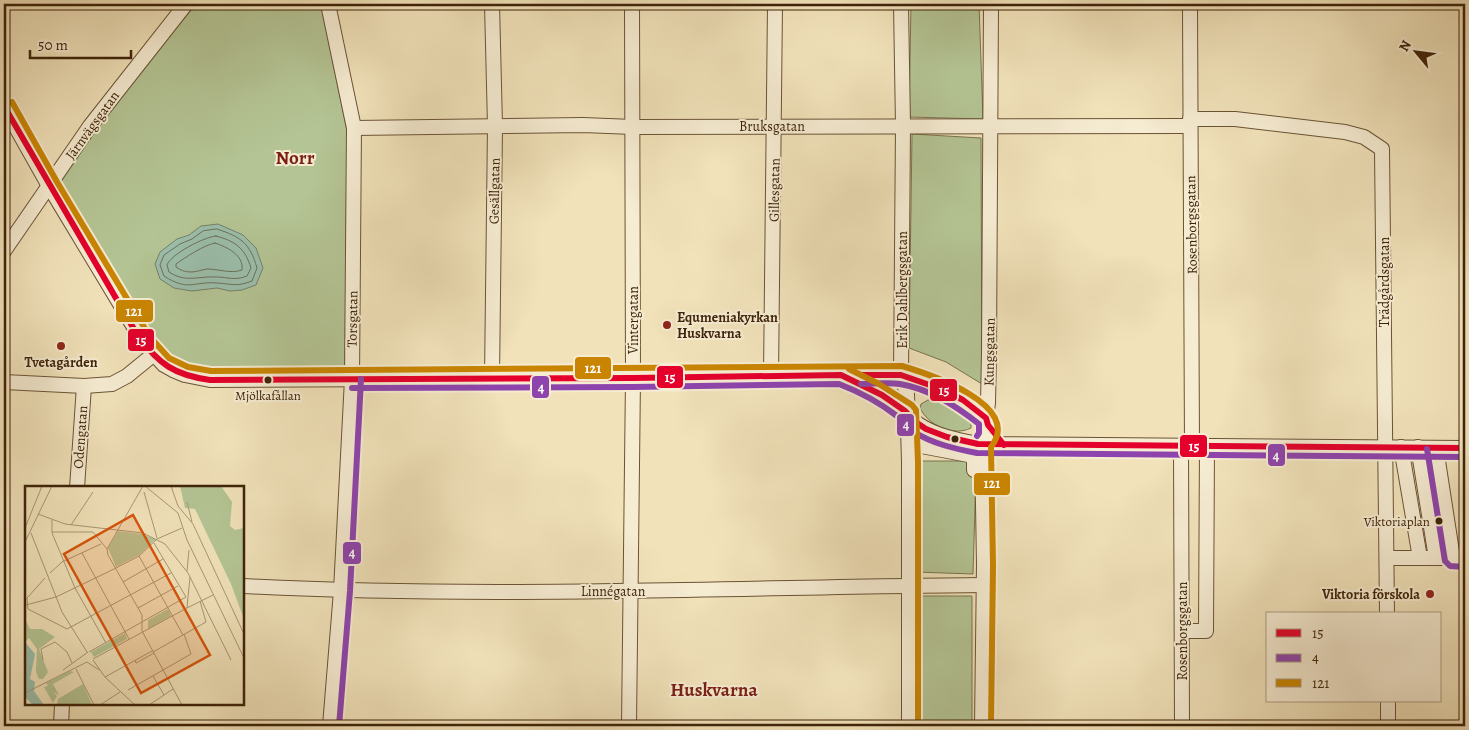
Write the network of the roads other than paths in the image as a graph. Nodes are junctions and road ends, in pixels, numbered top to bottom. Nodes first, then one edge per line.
1 (186, 4) edge
2 (328, 4) edge
3 (492, 4) edge
4 (632, 4) edge
5 (775, 4) edge
6 (901, 4) edge
7 (991, 4) edge
8 (1190, 4) edge
9 (4, 106) edge
10 (1190, 122) junction
11 (495, 126) junction
12 (774, 126) junction
13 (903, 126) junction
14 (990, 126) junction
15 (633, 127) junction
16 (354, 128) junction
17 (49, 186) junction
18 (4, 251) edge
19 (154, 354) junction
20 (841, 375) junction
21 (901, 375) junction
22 (771, 376) junction
23 (352, 378) junction
24 (492, 378) junction
25 (633, 378) junction
26 (4, 382) edge
27 (923, 383) junction
28 (84, 386) junction
29 (907, 394) junction
30 (907, 412) junction
31 (986, 421) junction
32 (982, 443) junction
33 (916, 445) dead end
34 (1004, 445) junction
35 (1187, 446) junction
36 (1207, 446) junction
37 (1385, 446) junction
38 (1401, 447) junction
39 (1418, 447) junction
40 (1436, 448) junction
41 (1465, 448) edge
42 (974, 470) dead end
43 (77, 486) edge
44 (1387, 558) junction
45 (1420, 558) junction
46 (1436, 558) junction
47 (1459, 558) edge
48 (1182, 575) junction
49 (1206, 575) junction
50 (984, 585) junction
51 (244, 586) edge
52 (908, 586) junction
53 (341, 591) junction
54 (630, 591) junction
55 (1387, 612) edge
56 (1182, 631) junction
57 (1388, 702) edge
58 (62, 705) edge
59 (61, 726) edge
60 (330, 726) edge
61 (629, 726) edge
62 (909, 726) edge
63 (982, 726) edge
64 (1182, 726) edge
65 (1388, 726) edge

1 - 17 street, Järnvägsgatan
2 - 16 street, Torsgatan
3 - 11 street, Gesällgatan
4 - 15 street, Vintergatan
5 - 12 street, Gillesgatan
6 - 13 street, Erik Dahlbergsgatan
7 - 14 street, Kungsgatan
8 - 10 street, Rosenborgsgatan
9 - 17 street
10 - 14 street, Bruksgatan
10 - 35 street, Rosenborgsgatan
10 - 37 street, Trädgårdsgatan
11 - 15 street, Bruksgatan
11 - 16 street, Bruksgatan
11 - 24 street, Gesällgatan
12 - 13 street, Bruksgatan
12 - 15 street, Bruksgatan
12 - 22 street, Gillesgatan
13 - 14 street, Bruksgatan
13 - 21 street, Erik Dahlbergsgatan
14 - 31 street, Kungsgatan
15 - 25 street, Vintergatan
16 - 23 street, Torsgatan
17 - 18 street, Järnvägsgatan
17 - 19 street
19 - 23 street
19 - 28 street
20 - 21 street
20 - 22 street
20 - 30 street
21 - 27 street
21 - 29 street, Erik Dahlbergsgatan
22 - 25 street
23 - 24 street
23 - 53 street, Torsgatan
24 - 25 street
25 - 54 street, Vintergatan
26 - 28 street
27 - 29 street
27 - 31 street
28 - 43 street, Odengatan
29 - 30 street, Erik Dahlbergsgatan
30 - 32 street
30 - 52 street, Erik Dahlbergsgatan
31 - 32 street, Kungsgatan
31 - 34 street
32 - 34 street
32 - 50 street, Kungsgatan
33 - 42 street
34 - 35 street
35 - 36 street
35 - 48 street, Rosenborgsgatan
36 - 37 street
36 - 49 street
37 - 38 street
37 - 44 street, Trädgårdsgatan
38 - 39 street
38 - 45 street
39 - 40 street
39 - 46 street
40 - 41 street
40 - 47 street
44 - 45 street
44 - 55 street, Trädgårdsgatan
45 - 46 street
46 - 47 street
48 - 49 street
48 - 56 street, Rosenborgsgatan
49 - 56 street
50 - 52 street, Linnégatan
50 - 63 street, Kungsgatan
51 - 53 street, Linnégatan
52 - 54 street, Linnégatan
52 - 62 street, Erik Dahlbergsgatan
53 - 54 street, Linnégatan
53 - 60 street, Torsgatan
54 - 61 street, Vintergatan
56 - 64 street, Rosenborgsgatan
57 - 65 street
58 - 59 street

